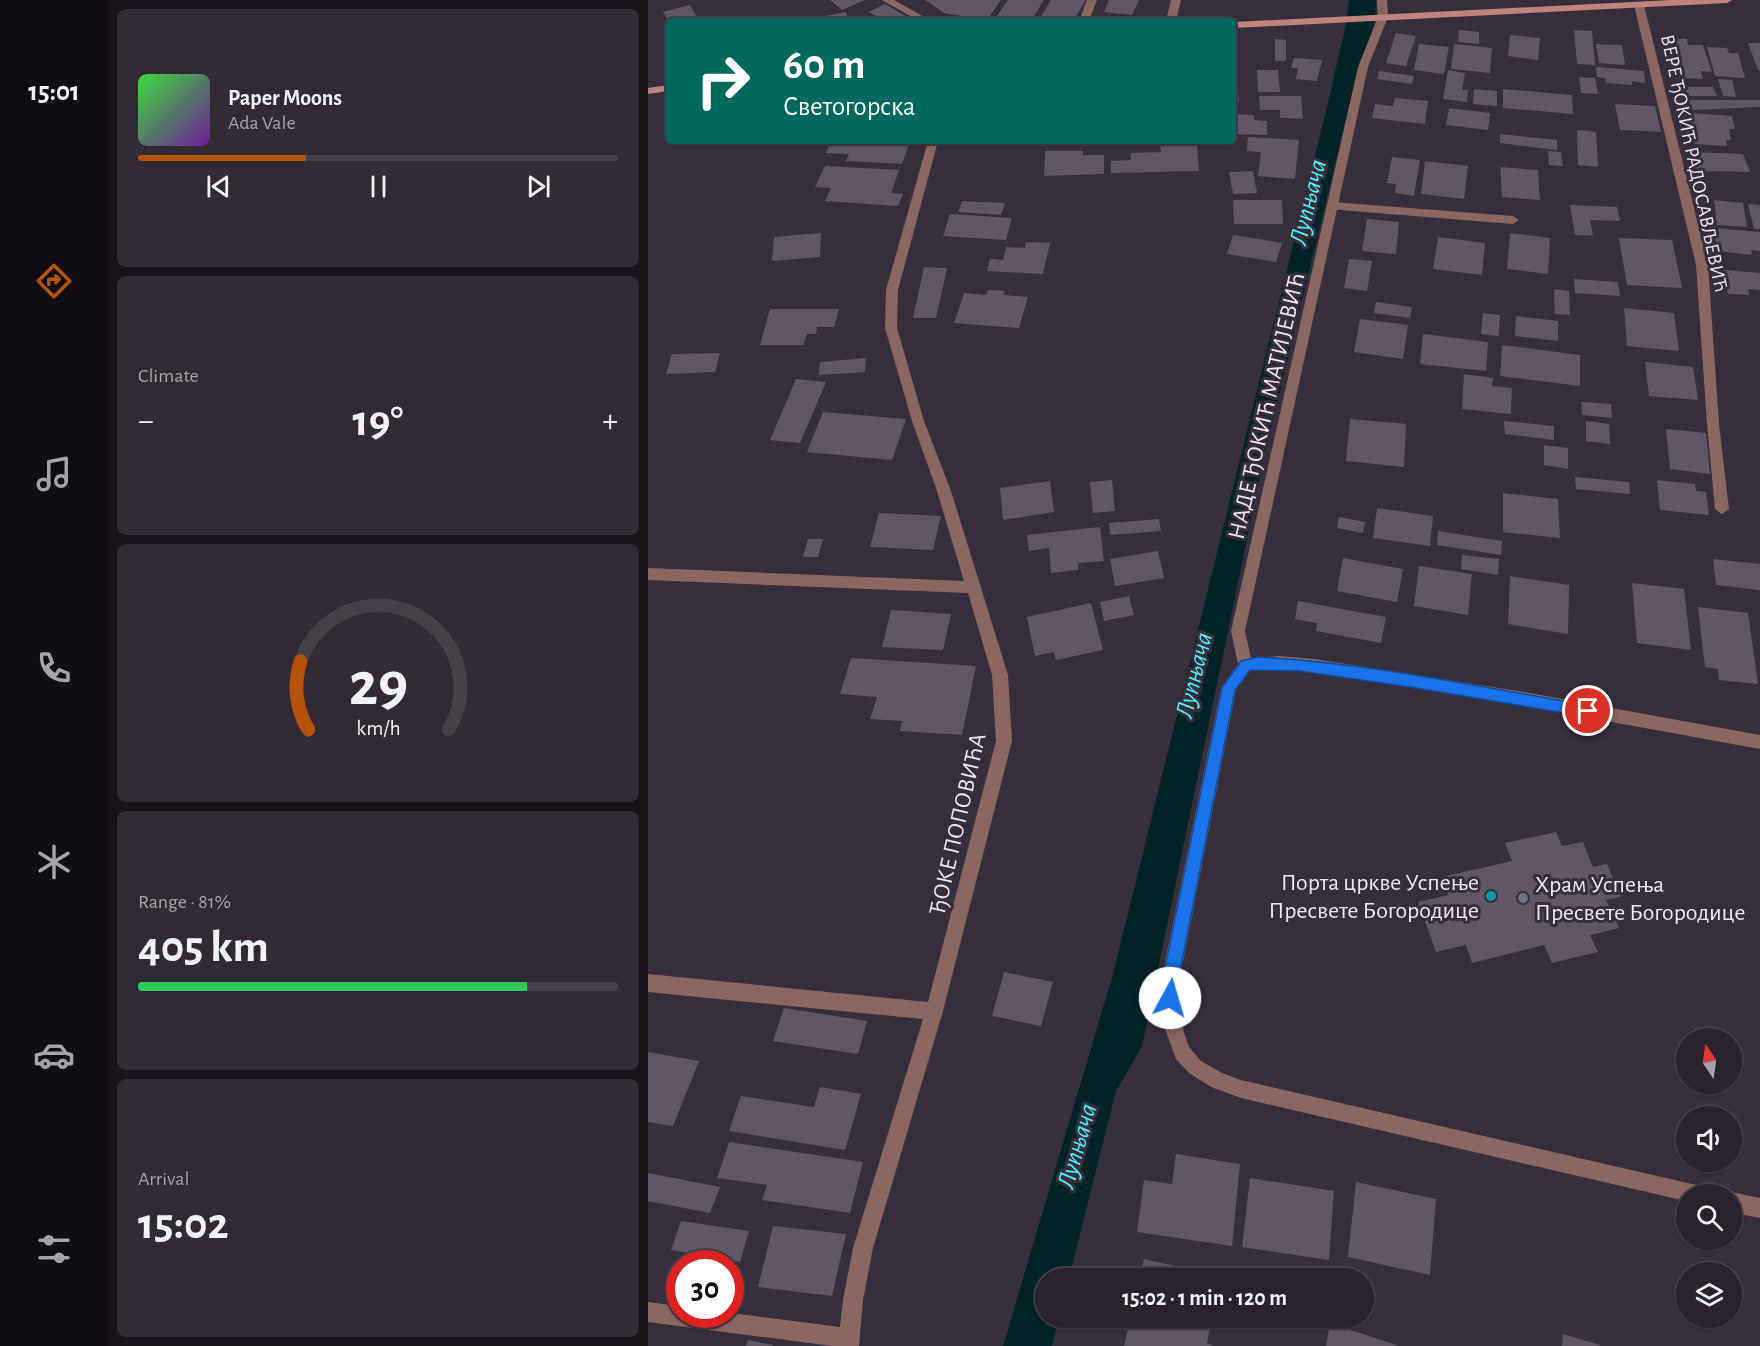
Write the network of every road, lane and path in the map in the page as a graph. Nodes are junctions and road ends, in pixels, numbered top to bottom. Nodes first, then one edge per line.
1 (887, 0) edge
2 (1092, 0) edge
3 (1176, 0) edge
4 (1382, 0) edge
5 (1727, 0) edge
6 (1639, 5) junction
7 (1383, 17) junction
8 (920, 18) edge
9 (1085, 18) edge
10 (1172, 18) edge
11 (1236, 25) edge
12 (666, 88) edge
13 (648, 91) edge
14 (932, 144) edge
15 (1332, 206) junction
16 (1514, 220) dead end
17 (1722, 509) dead end
18 (648, 574) edge
19 (972, 587) junction
20 (1246, 665) junction
21 (1760, 742) edge
22 (648, 983) edge
23 (934, 1011) junction
24 (1676, 1189) edge
25 (1742, 1204) edge
26 (1760, 1208) edge
27 (648, 1312) edge
28 (849, 1342) edge

1 - 8 street
2 - 9 street
3 - 10 street
4 - 7 street
5 - 6 main road
6 - 7 main road
6 - 17 street, ВЕРЕ ЂОКИЋ РАДОСАВЉЕВИЋ
7 - 11 main road
7 - 15 street, НАДЕ ЂОКИЋ МАТИЈЕВИЋ
12 - 13 main road
14 - 19 street, ЂОКЕ ПОПОВИЋА
15 - 16 street
15 - 20 street, НАДЕ ЂОКИЋ МАТИЈЕВИЋ
18 - 19 street
19 - 23 street, ЂОКЕ ПОПОВИЋА
20 - 21 street
20 - 24 street
22 - 23 street
23 - 28 street, ЂОКЕ ПОПОВИЋА
25 - 26 street
27 - 28 street

